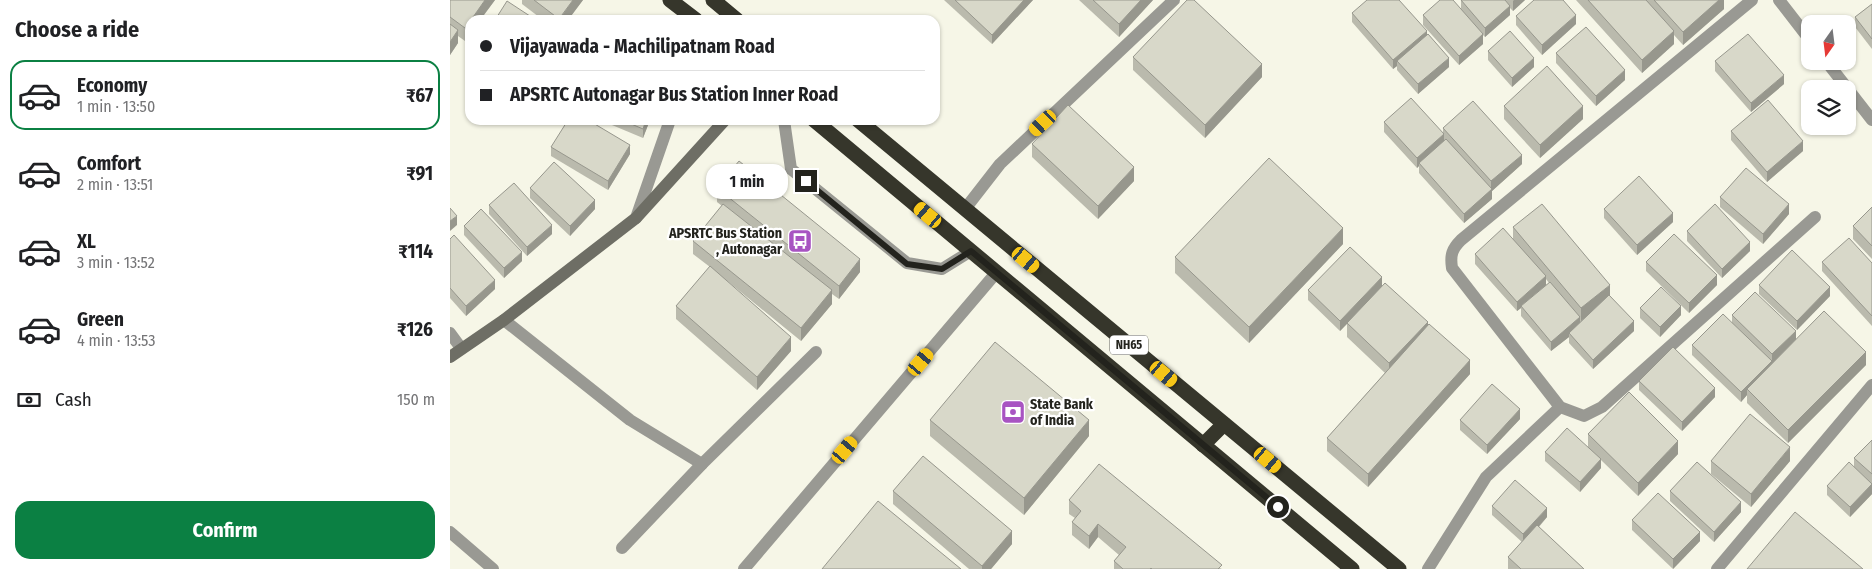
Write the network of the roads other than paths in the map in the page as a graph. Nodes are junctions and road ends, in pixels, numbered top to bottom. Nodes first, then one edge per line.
1 (670, 0) edge
2 (713, 0) edge
3 (1174, 0) edge
4 (1752, 0) edge
5 (1778, 0) edge
6 (690, 15) edge
7 (731, 15) edge
8 (1801, 29) edge
9 (1833, 70) edge
10 (1872, 120) edge
11 (668, 125) edge
12 (720, 125) edge
13 (785, 125) edge
14 (820, 125) edge
15 (864, 125) edge
16 (965, 209) junction
17 (1815, 216) dead end
18 (636, 218) junction
19 (971, 251) junction
20 (996, 273) junction
21 (504, 320) junction
22 (450, 333) edge
23 (461, 348) junction
24 (816, 352) dead end
25 (450, 357) edge
26 (1872, 385) edge
27 (1560, 407) junction
28 (1224, 424) junction
29 (1204, 445) junction
30 (702, 464) junction
31 (450, 532) edge
32 (622, 548) dead end
33 (494, 569) edge
34 (744, 569) edge
35 (1352, 569) edge
36 (1399, 569) edge
37 (1428, 569) edge
38 (1717, 569) edge

1 - 6 highway
2 - 7 highway
3 - 16 street
4 - 27 street
5 - 8 street
9 - 10 street
11 - 18 street
12 - 18 street
13 - 19 street
14 - 19 highway, NH65
15 - 16 highway, NH65
16 - 28 highway, NH65
17 - 27 street
18 - 21 street
19 - 20 highway, NH65
20 - 29 highway, NH65
20 - 34 street
21 - 23 street
21 - 30 street
22 - 23 street
23 - 25 street
24 - 30 street
26 - 38 street
27 - 37 street
28 - 29 highway
28 - 36 highway, NH65
29 - 35 highway, NH65
30 - 32 street
31 - 33 street

